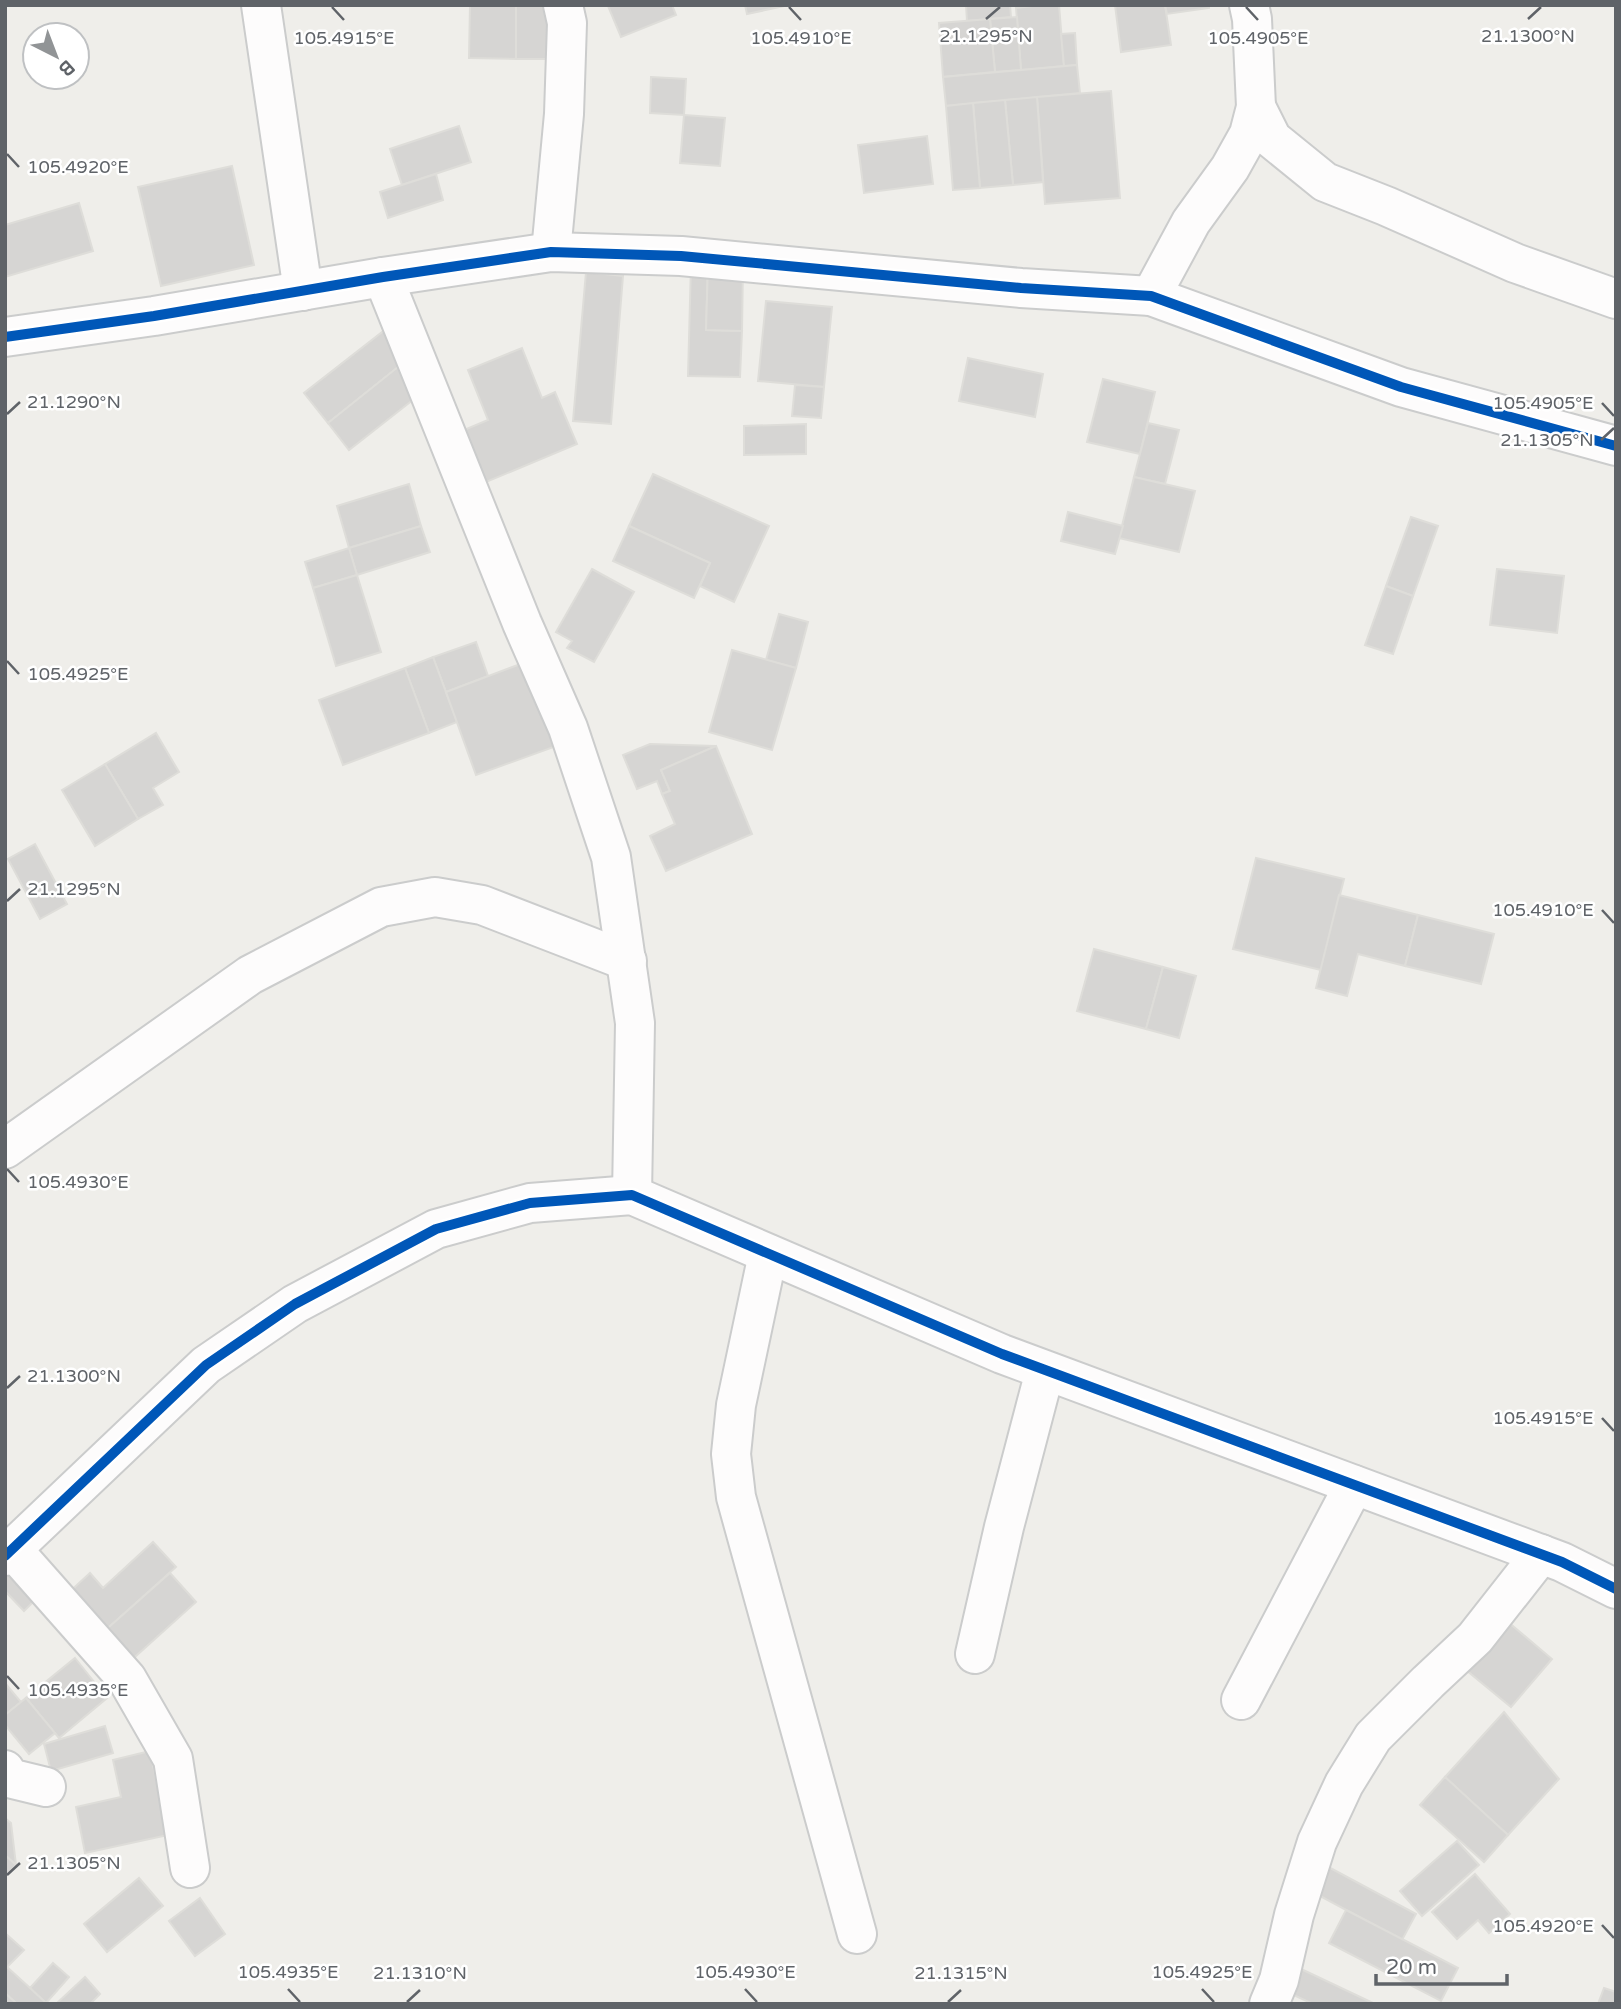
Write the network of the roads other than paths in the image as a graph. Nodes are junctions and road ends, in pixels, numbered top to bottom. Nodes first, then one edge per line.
1 (261, 5) edge
2 (563, 5) edge
3 (1249, 5) edge
4 (1256, 107) junction
5 (551, 252) junction
6 (383, 277) junction
7 (303, 291) junction
8 (1150, 296) junction
9 (1616, 299) edge
10 (5, 337) edge
11 (1616, 446) edge
12 (626, 961) junction
13 (5, 1149) edge
14 (632, 1195) junction
15 (768, 1254) junction
16 (1045, 1371) junction
17 (1354, 1485) junction
18 (9, 1553) edge
19 (1541, 1554) junction
20 (1616, 1589) edge
21 (975, 1654) dead end
22 (1241, 1700) dead end
23 (5, 1770) edge
24 (46, 1787) dead end
25 (190, 1868) dead end
26 (857, 1934) dead end
27 (1269, 2004) edge

1 - 7 street
2 - 5 street
3 - 4 street
4 - 8 street
4 - 9 street
5 - 6 street
5 - 8 street
6 - 7 street
6 - 12 street
7 - 10 street
8 - 11 street
12 - 13 street
12 - 14 street
14 - 15 street
14 - 18 street
15 - 16 street
15 - 26 street
16 - 17 street
16 - 21 street
17 - 19 street
17 - 22 street
18 - 25 street
19 - 20 street
19 - 27 street
23 - 24 street

